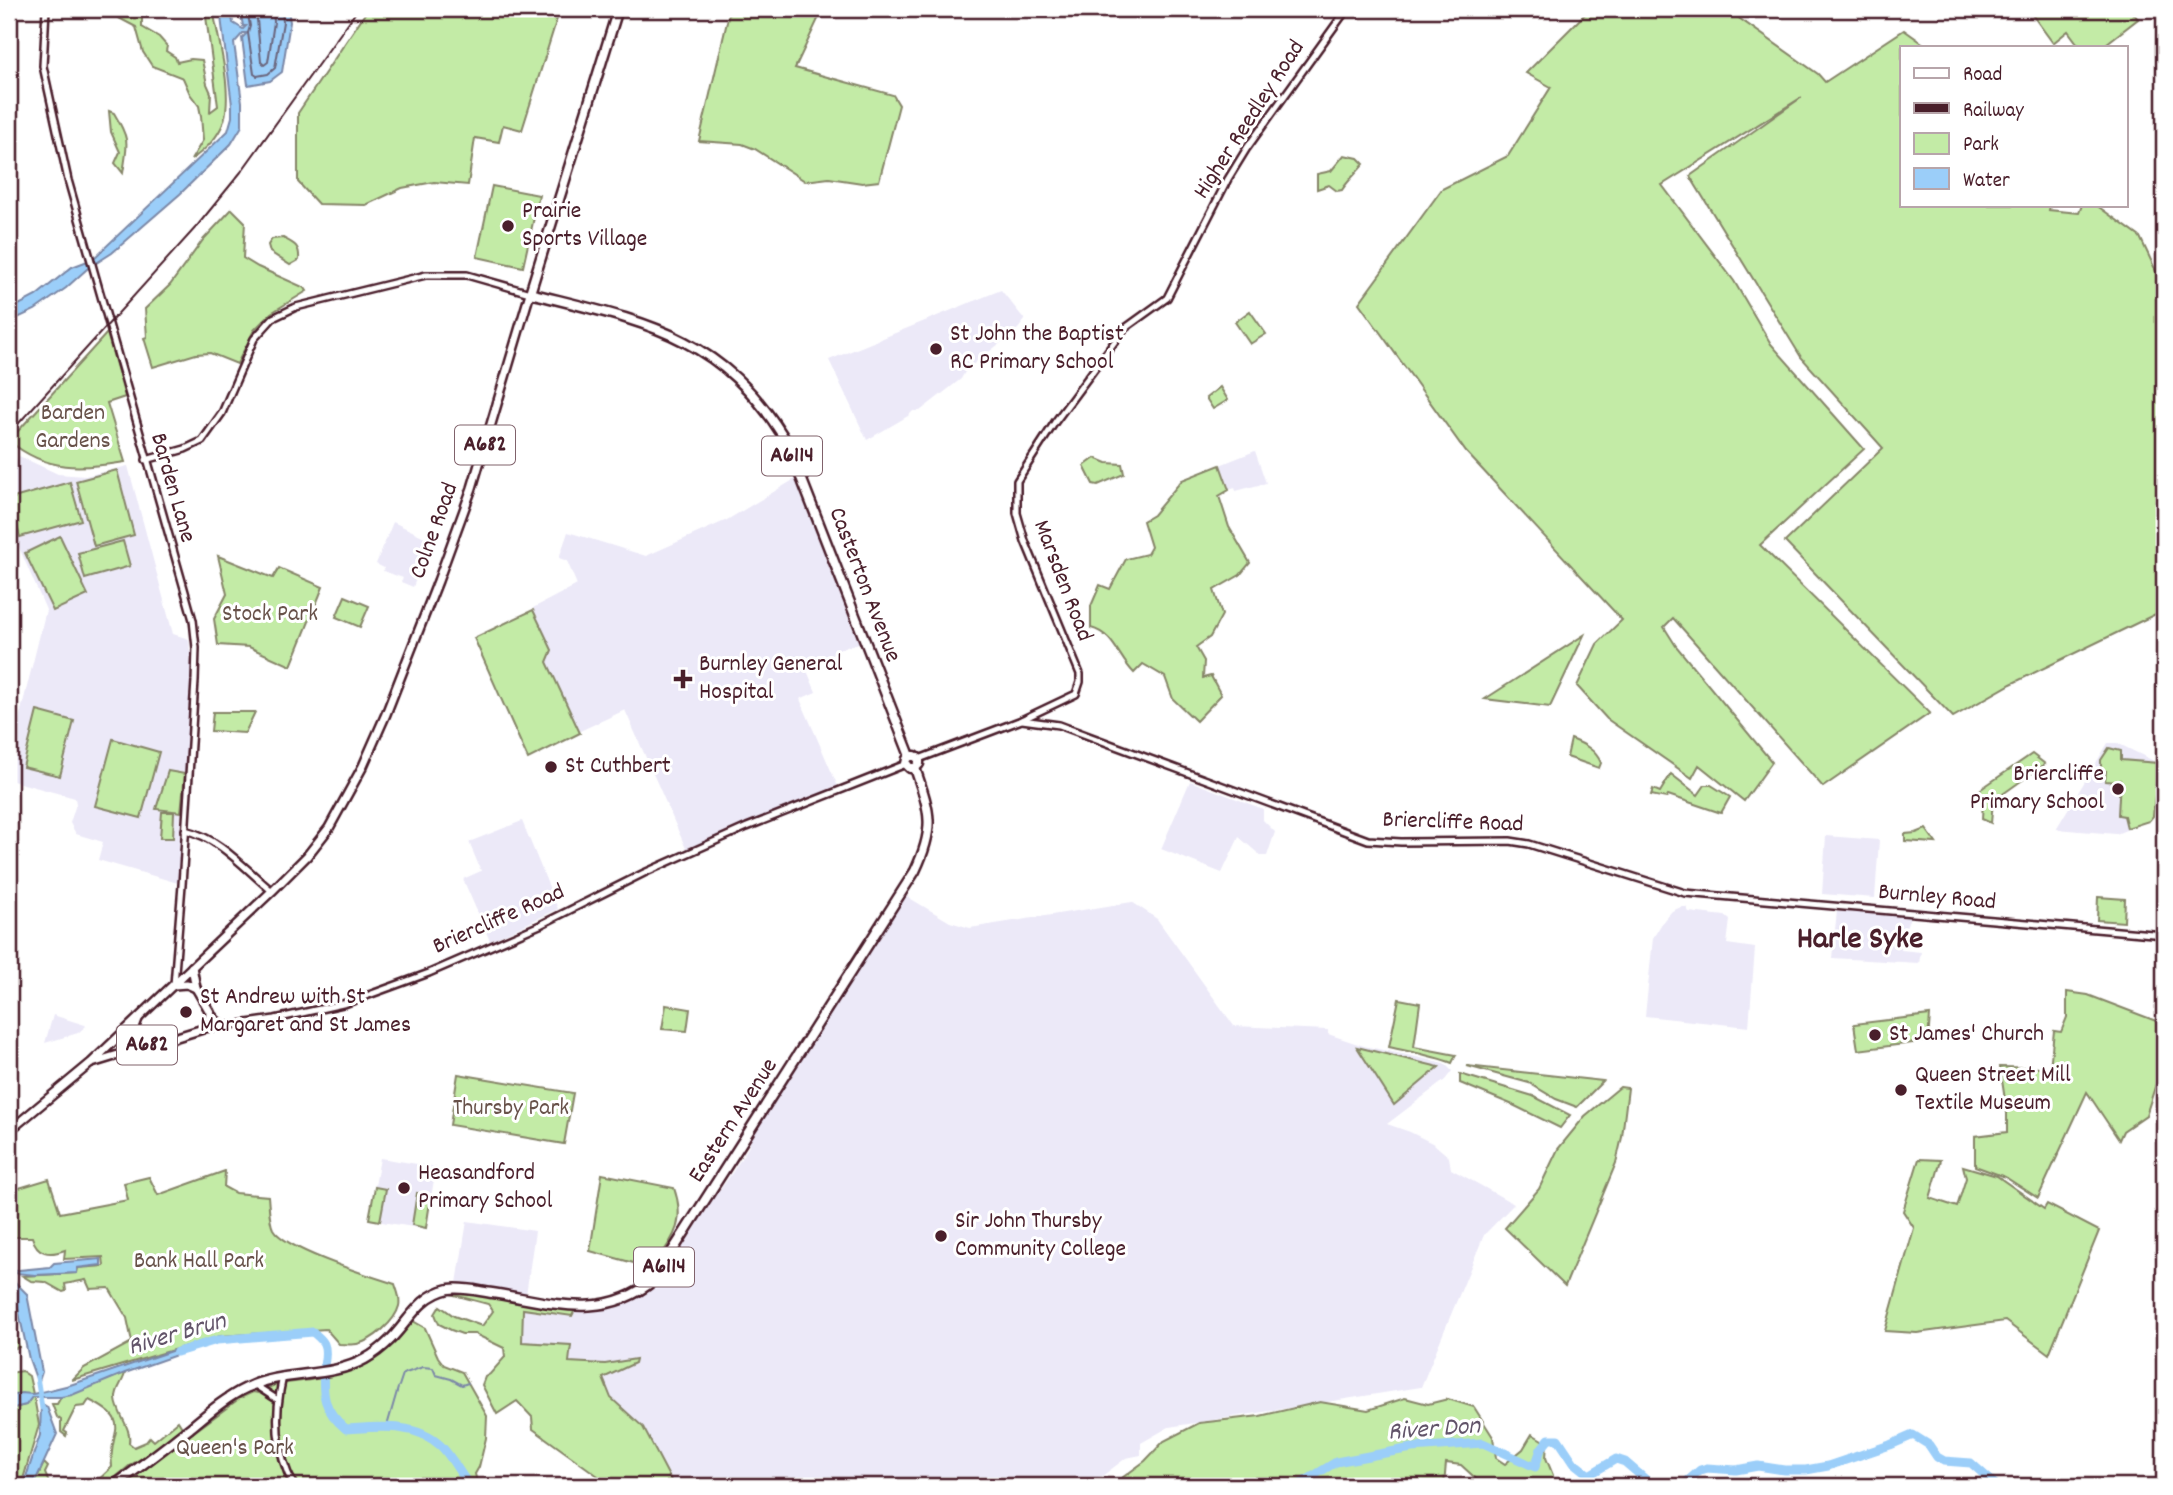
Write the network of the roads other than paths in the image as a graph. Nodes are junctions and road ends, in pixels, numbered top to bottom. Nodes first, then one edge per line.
1 (47, 9) edge
2 (618, 9) edge
3 (1347, 9) edge
4 (530, 293) junction
5 (1108, 348) joint
6 (146, 460) junction
7 (1079, 686) joint
8 (1043, 709) junction
9 (1022, 720) junction
10 (1042, 721) junction
11 (913, 762) junction
12 (185, 830) junction
13 (272, 891) junction
14 (1707, 895) joint
15 (2164, 935) edge
16 (192, 967) junction
17 (174, 985) junction
18 (196, 988) junction
19 (210, 1012) junction
20 (138, 1018) junction
21 (228, 1026) junction
22 (203, 1029) junction
23 (152, 1043) junction
24 (91, 1063) junction
25 (9, 1131) edge
26 (283, 1376) junction
27 (254, 1385) junction
28 (278, 1399) junction
29 (113, 1486) edge
30 (294, 1486) edge

1 - 6 street, Barden Lane
2 - 4 highway, Colne Road / A682
3 - 5 street, Higher Reedley Road
4 - 6 street
4 - 11 highway, Casterton Avenue / A6114
4 - 13 main road, Colne Road / A682
5 - 7 street, Marsden Road
6 - 12 street, Barden Lane
7 - 8 street, Briercliffe Road
8 - 9 street, Briercliffe Road
8 - 10 street
9 - 10 street, Briercliffe Road
9 - 11 street, Briercliffe Road
10 - 14 street, Briercliffe Road
11 - 21 street, Briercliffe Road
11 - 26 highway, Eastern Avenue / A6114
12 - 13 street
12 - 17 street, Barden Lane
13 - 16 main road, Colne Road / A682
14 - 15 street, Burnley Road
16 - 17 main road, Colne Road
16 - 18 main road, A682
17 - 18 main road
17 - 20 main road, A682
18 - 19 main road, A682
19 - 21 street
19 - 22 main road, A682
20 - 23 main road, A682
20 - 24 main road, A682
21 - 22 street, Briercliffe Road
22 - 23 main road, Briercliffe Road / A682
23 - 24 main road, Briercliffe Road / A682
24 - 25 main road, A682
26 - 27 highway, A6114
26 - 28 street
27 - 28 street
27 - 29 highway, A6114
28 - 30 street

